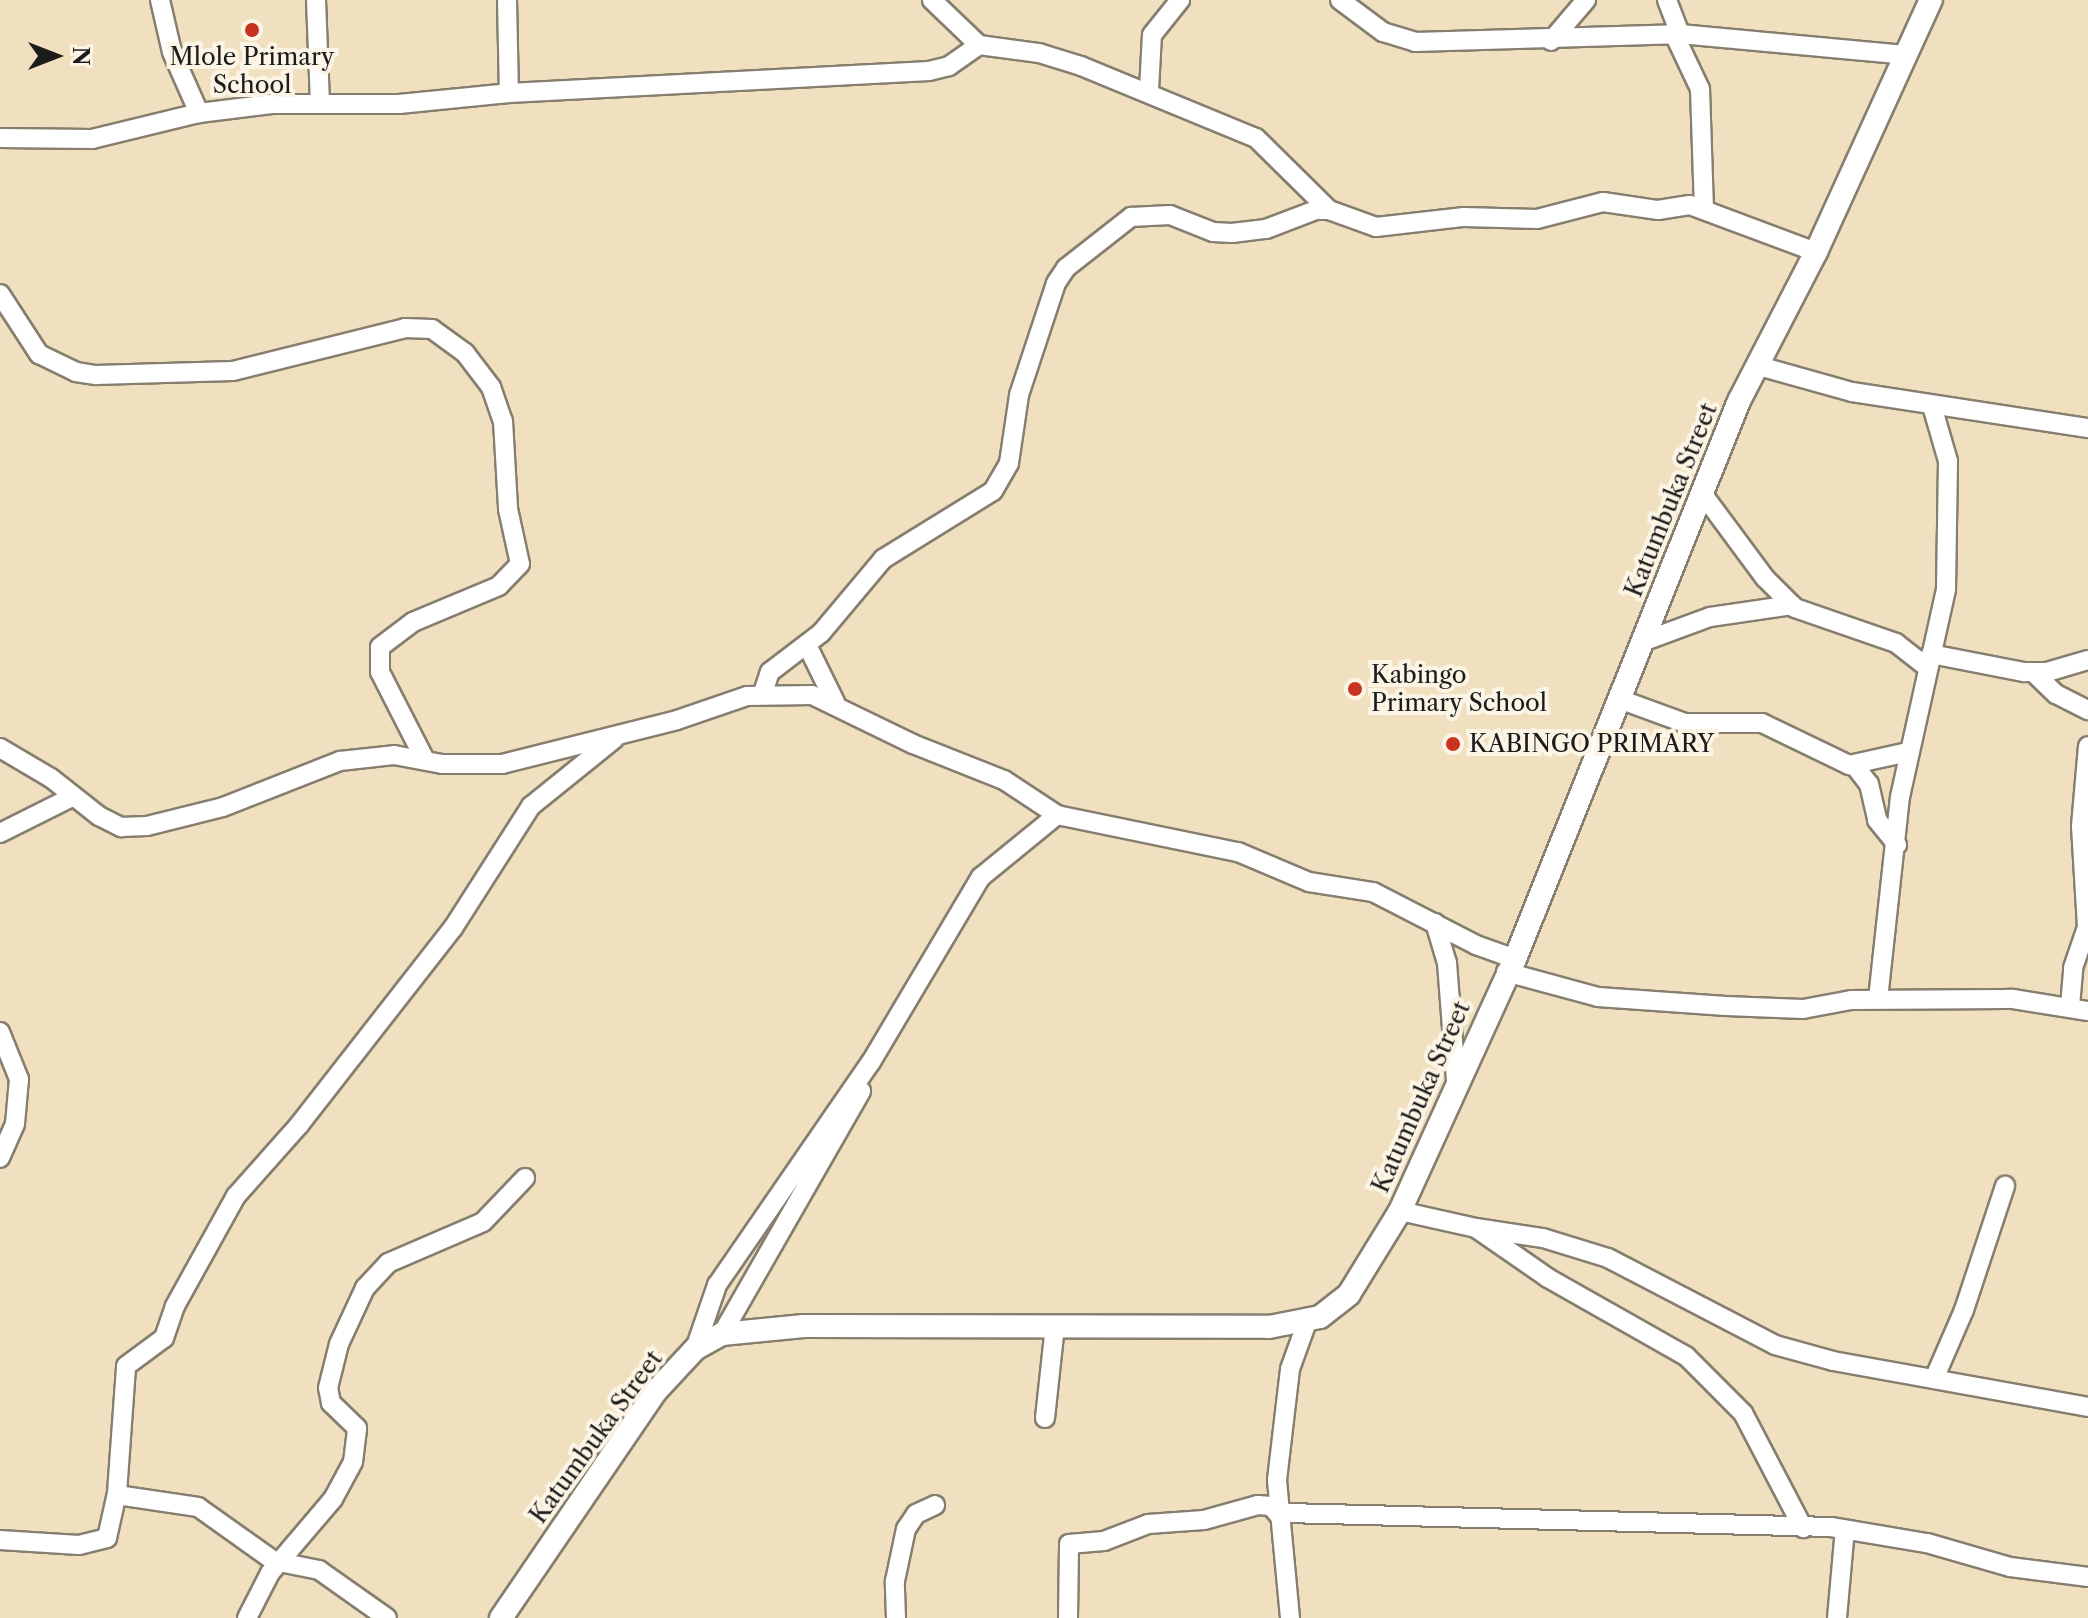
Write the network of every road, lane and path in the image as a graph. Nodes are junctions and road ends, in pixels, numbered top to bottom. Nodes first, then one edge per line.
1 (160, 0) edge
2 (316, 0) edge
3 (507, 0) edge
4 (932, 0) edge
5 (1180, 0) edge
6 (1340, 0) edge
7 (1586, 0) edge
8 (1667, 0) edge
9 (1931, 0) edge
10 (1677, 34) junction
11 (1551, 41) junction
12 (979, 45) junction
13 (1905, 55) junction
14 (1149, 90) junction
15 (509, 93) junction
16 (320, 103) junction
17 (199, 113) junction
18 (0, 138) edge
19 (1704, 207) junction
20 (1329, 210) junction
21 (1816, 252) junction
22 (0, 294) edge
23 (1759, 366) junction
24 (1932, 406) junction
25 (2088, 428) edge
26 (1702, 493) junction
27 (1792, 605) junction
28 (1642, 642) junction
29 (807, 645) junction
30 (2088, 660) edge
31 (1930, 661) junction
32 (2033, 672) junction
33 (763, 693) junction
34 (1619, 699) junction
35 (835, 702) junction
36 (2088, 710) edge
37 (619, 736) junction
38 (2088, 746) edge
39 (0, 748) edge
40 (1908, 752) junction
41 (425, 760) junction
42 (1854, 765) junction
43 (72, 797) junction
44 (1057, 815) junction
45 (0, 833) edge
46 (1897, 845) junction
47 (1435, 923) junction
48 (1510, 965) junction
49 (1878, 999) junction
50 (2081, 1008) edge
51 (0, 1032) edge
52 (1456, 1079) junction
53 (0, 1158) edge
54 (525, 1178) dead end
55 (2005, 1186) dead end
56 (1400, 1211) junction
57 (1476, 1228) junction
58 (1307, 1322) junction
59 (1055, 1326) junction
60 (722, 1334) junction
61 (695, 1349) junction
62 (1934, 1379) junction
63 (2088, 1407) edge
64 (1045, 1418) dead end
65 (117, 1495) junction
66 (935, 1505) dead end
67 (1281, 1518) junction
68 (1803, 1528) junction
69 (1845, 1529) junction
70 (0, 1540) edge
71 (278, 1562) junction
72 (2088, 1577) edge
73 (247, 1618) edge
74 (387, 1618) edge
75 (501, 1618) edge
76 (896, 1618) edge
77 (1068, 1618) edge
78 (1290, 1618) edge
79 (1837, 1618) edge

1 - 17 street
2 - 16 street
3 - 15 street
4 - 12 street
5 - 14 street
6 - 11 street
7 - 11 street
8 - 10 street
9 - 13 main road, Katumbuka Street
10 - 11 street
10 - 13 street
10 - 19 street
12 - 14 street
12 - 15 street
13 - 21 main road, Katumbuka Street
14 - 20 street
15 - 16 street
16 - 17 street
17 - 18 street
19 - 20 street
19 - 21 street
20 - 29 street
21 - 23 main road, Katumbuka Street
22 - 41 street
23 - 24 street
23 - 26 main road, Katumbuka Street
24 - 25 street
24 - 31 street
26 - 27 street
26 - 28 main road, Katumbuka Street
27 - 28 street
27 - 31 street
28 - 34 main road, Katumbuka Street
29 - 33 street
29 - 35 street
30 - 32 street
31 - 32 street
31 - 40 street
32 - 36 street
33 - 35 street
33 - 37 street
34 - 42 street
34 - 48 main road, Katumbuka Street
35 - 44 street
37 - 41 street
37 - 65 street
38 - 50 street
39 - 43 street
40 - 42 street
40 - 46 street
41 - 43 street
42 - 46 street
43 - 45 street
44 - 47 street
44 - 60 street
44 - 61 street
46 - 49 street
47 - 48 street
47 - 52 street
48 - 49 street
48 - 52 main road, Katumbuka Street
49 - 50 street
51 - 53 street
52 - 56 main road, Katumbuka Street
54 - 71 street
55 - 62 street
56 - 57 street
56 - 58 main road, Katumbuka Street
57 - 62 street
57 - 68 street
58 - 59 main road, Katumbuka Street
58 - 67 street
59 - 60 main road, Katumbuka Street
59 - 64 street
60 - 61 main road, Katumbuka Street
61 - 75 main road, Katumbuka Street
62 - 63 street
65 - 70 street
65 - 71 street
66 - 76 street
67 - 68 street
67 - 77 street
67 - 78 street
68 - 69 street
69 - 72 street
69 - 79 street
71 - 73 street
71 - 74 street

